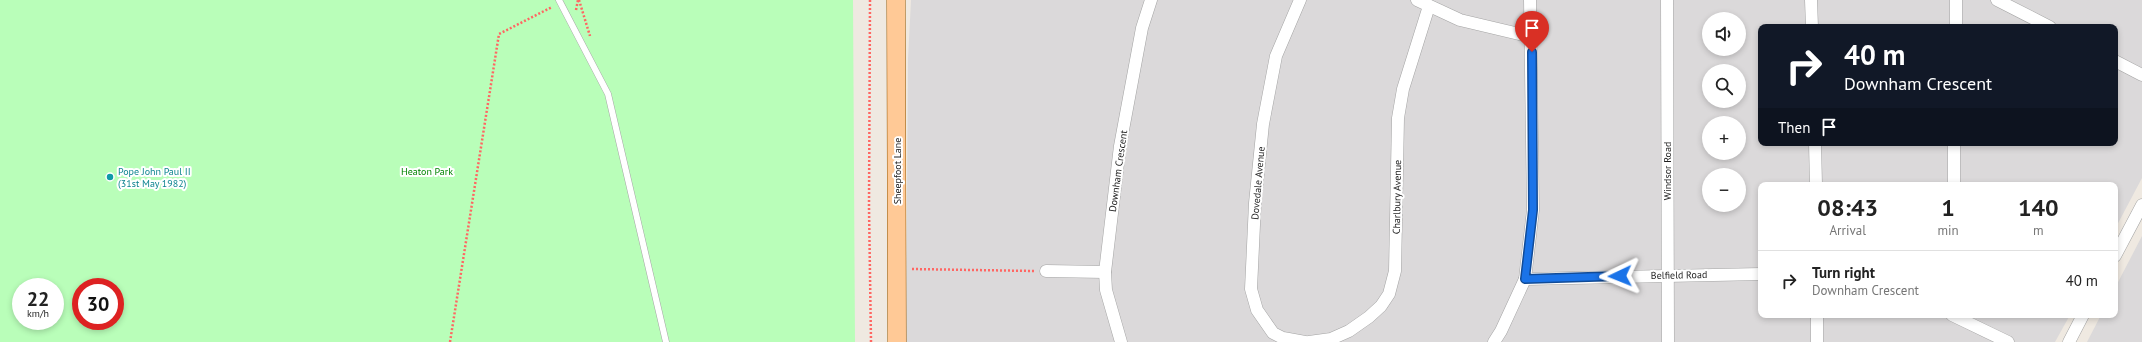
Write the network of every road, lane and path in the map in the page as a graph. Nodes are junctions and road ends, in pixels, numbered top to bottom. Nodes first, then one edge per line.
1 (870, 0) edge
2 (896, 0) edge
3 (1151, 0) edge
4 (1300, 0) edge
5 (1417, 0) edge
6 (1530, 0) edge
7 (1667, 0) edge
8 (1811, 0) edge
9 (1956, 0) edge
10 (1997, 0) edge
11 (560, 1) edge
12 (1429, 6) junction
13 (1812, 24) edge
14 (1956, 24) edge
15 (2044, 24) edge
16 (1532, 37) junction
17 (2118, 63) edge
18 (2142, 75) edge
19 (1815, 146) edge
20 (1954, 146) edge
21 (1816, 182) edge
22 (1954, 182) edge
23 (2142, 205) edge
24 (2118, 250) edge
25 (897, 268) junction
26 (1046, 271) joint
27 (1105, 272) junction
28 (1667, 274) junction
29 (1758, 274) edge
30 (1525, 279) junction
31 (1817, 318) edge
32 (1958, 318) edge
33 (2081, 318) edge
34 (450, 342) edge
35 (666, 342) edge
36 (871, 342) edge
37 (897, 342) edge
38 (1121, 342) edge
39 (1306, 342) edge
40 (1309, 342) edge
41 (1494, 342) edge
42 (1668, 342) edge
43 (1817, 342) edge
44 (2008, 342) edge
45 (2069, 342) edge

1 - 36 path
2 - 25 main road, Sheepfoot Lane
3 - 27 street, Downham Crescent
4 - 39 street, Dovedale Avenue
5 - 12 street
6 - 16 street
7 - 28 street, Windsor Road
8 - 13 street
9 - 14 street
10 - 15 street
11 - 34 path
11 - 35 lane
12 - 16 street
12 - 40 street, Charlbury Avenue
16 - 30 street
17 - 18 street
19 - 21 street
20 - 22 street
23 - 24 street
25 - 26 path
25 - 37 main road, Sheepfoot Lane
26 - 27 street
27 - 38 street, Downham Crescent
28 - 29 street, Belfield Road
28 - 30 street, Belfield Road
28 - 42 street, Windsor Road
30 - 41 street
31 - 43 street
32 - 44 street
33 - 45 street

